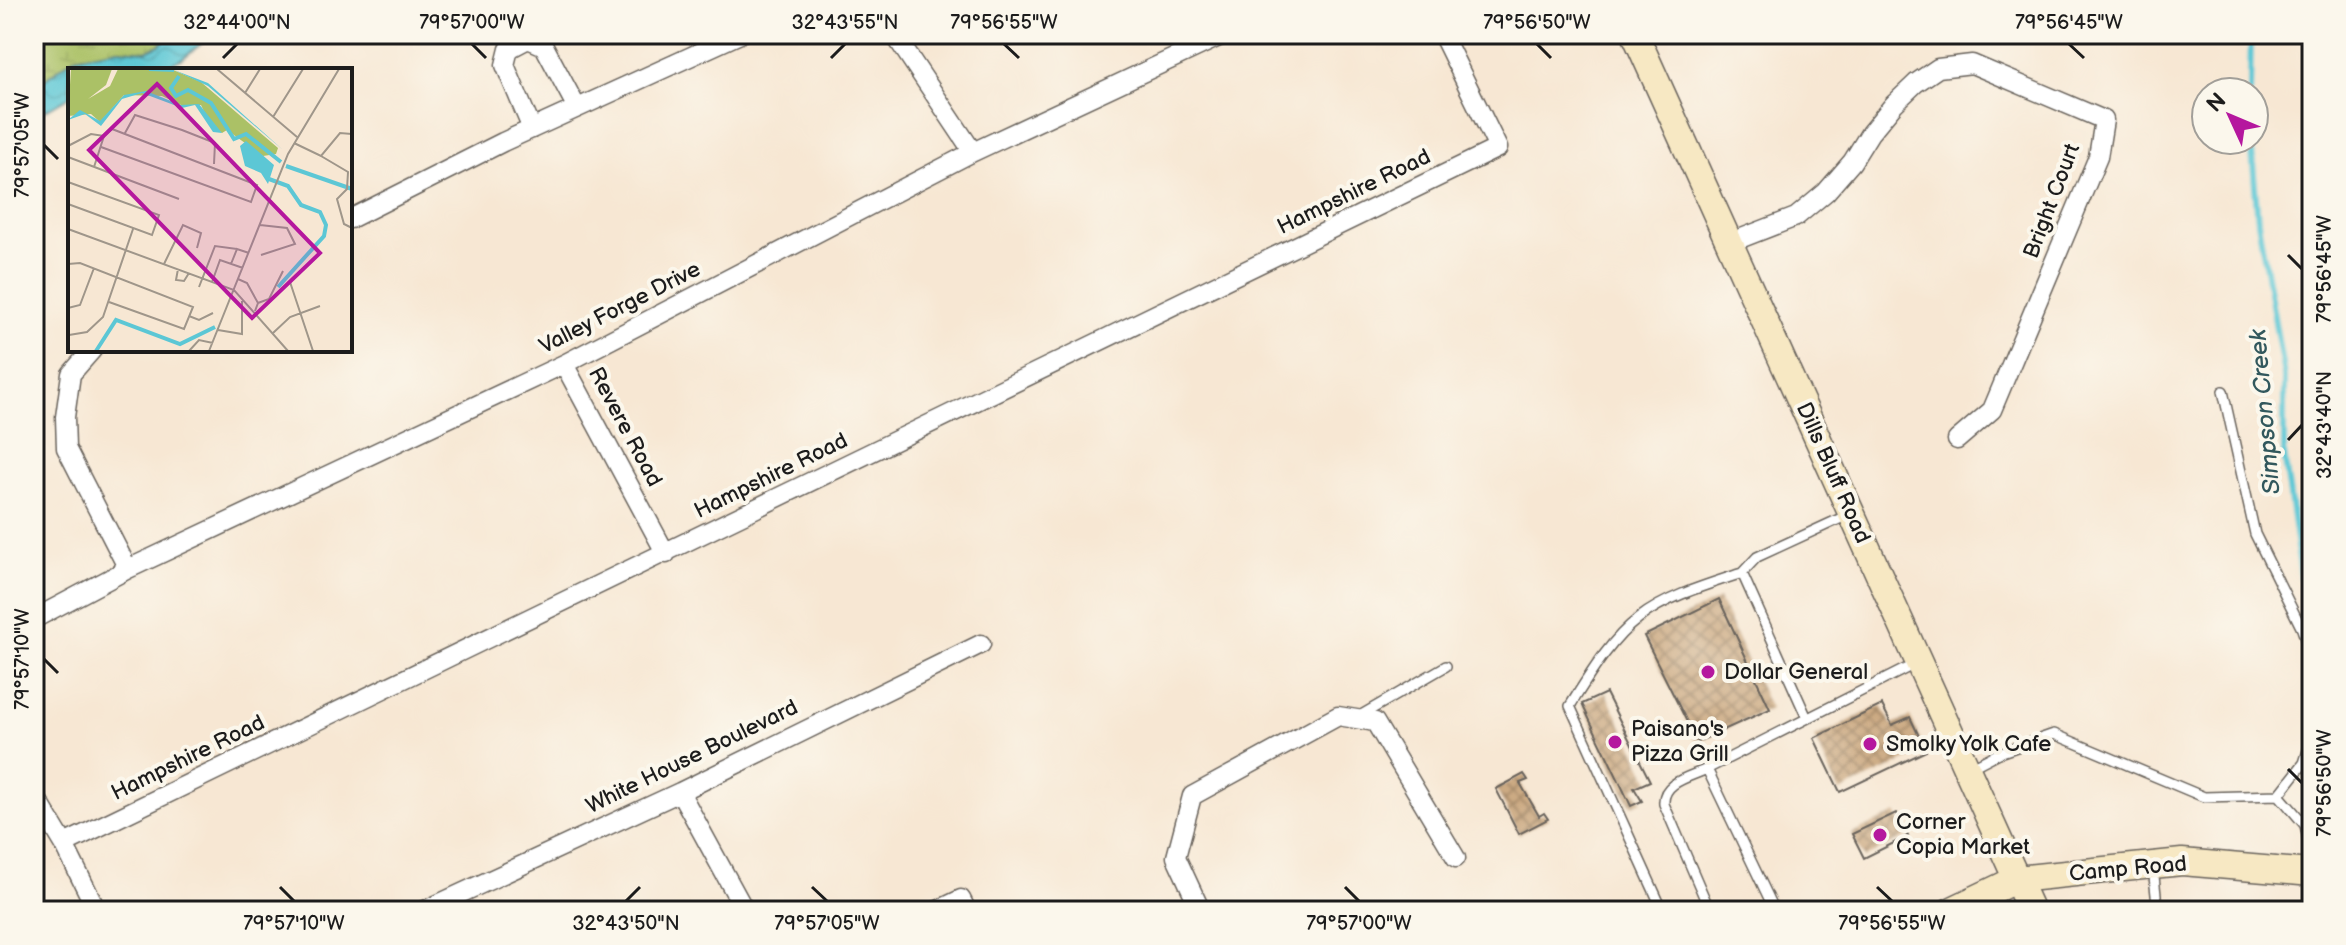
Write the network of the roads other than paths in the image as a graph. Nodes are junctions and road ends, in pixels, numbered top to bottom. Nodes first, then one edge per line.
1 (740, 34) edge
2 (894, 34) edge
3 (1225, 34) edge
4 (1442, 34) edge
5 (1635, 34) edge
6 (577, 108) junction
7 (532, 129) junction
8 (973, 152) junction
9 (352, 218) edge
10 (1729, 243) junction
11 (90, 352) edge
12 (564, 364) junction
13 (2223, 391) dead end
14 (1957, 440) dead end
15 (1851, 513) junction
16 (666, 554) junction
17 (128, 569) junction
18 (1742, 573) junction
19 (34, 619) edge
20 (981, 644) dead end
21 (2312, 659) edge
22 (1918, 662) junction
23 (1446, 666) dead end
24 (1807, 718) junction
25 (1355, 719) junction
26 (2312, 738) edge
27 (1707, 769) junction
28 (1967, 770) junction
29 (680, 792) junction
30 (34, 794) edge
31 (2279, 795) junction
32 (64, 844) junction
33 (1456, 858) dead end
34 (2312, 859) edge
35 (2153, 865) junction
36 (2312, 873) edge
37 (2017, 879) junction
38 (964, 905) edge
39 (97, 911) edge
40 (423, 911) edge
41 (745, 911) edge
42 (936, 911) edge
43 (1201, 911) edge
44 (1663, 911) edge
45 (1710, 911) edge
46 (1775, 911) edge
47 (1950, 911) edge
48 (2031, 911) edge
49 (2171, 911) edge

1 - 6 street
2 - 8 street
3 - 8 street, Valley Forge Drive
4 - 16 street, Hampshire Road
5 - 10 street, Dills Bluff Road
6 - 7 street
6 - 7 street
7 - 9 street
8 - 12 street, Valley Forge Drive
10 - 14 street, Bright Court
10 - 15 street, Dills Bluff Road
11 - 17 street
12 - 16 street, Revere Road
12 - 17 street, Valley Forge Drive
13 - 21 lane
15 - 18 lane
15 - 22 street, Dills Bluff Road
16 - 32 street, Hampshire Road
17 - 19 street, Valley Forge Drive
18 - 24 lane
18 - 44 lane
20 - 29 street, White House Boulevard
22 - 24 lane
22 - 28 street, Dills Bluff Road
23 - 25 lane
24 - 27 lane
25 - 33 street
25 - 43 street
26 - 31 lane
27 - 45 lane
27 - 46 lane
28 - 31 lane
28 - 37 street, Dills Bluff Road
29 - 40 street, White House Boulevard
29 - 41 street
30 - 32 street
31 - 34 lane
32 - 39 street
35 - 36 street, Camp Road
35 - 37 street, Camp Road
35 - 49 lane
37 - 47 street, Camp Road
37 - 48 street, Dills Bluff Road
38 - 42 street

